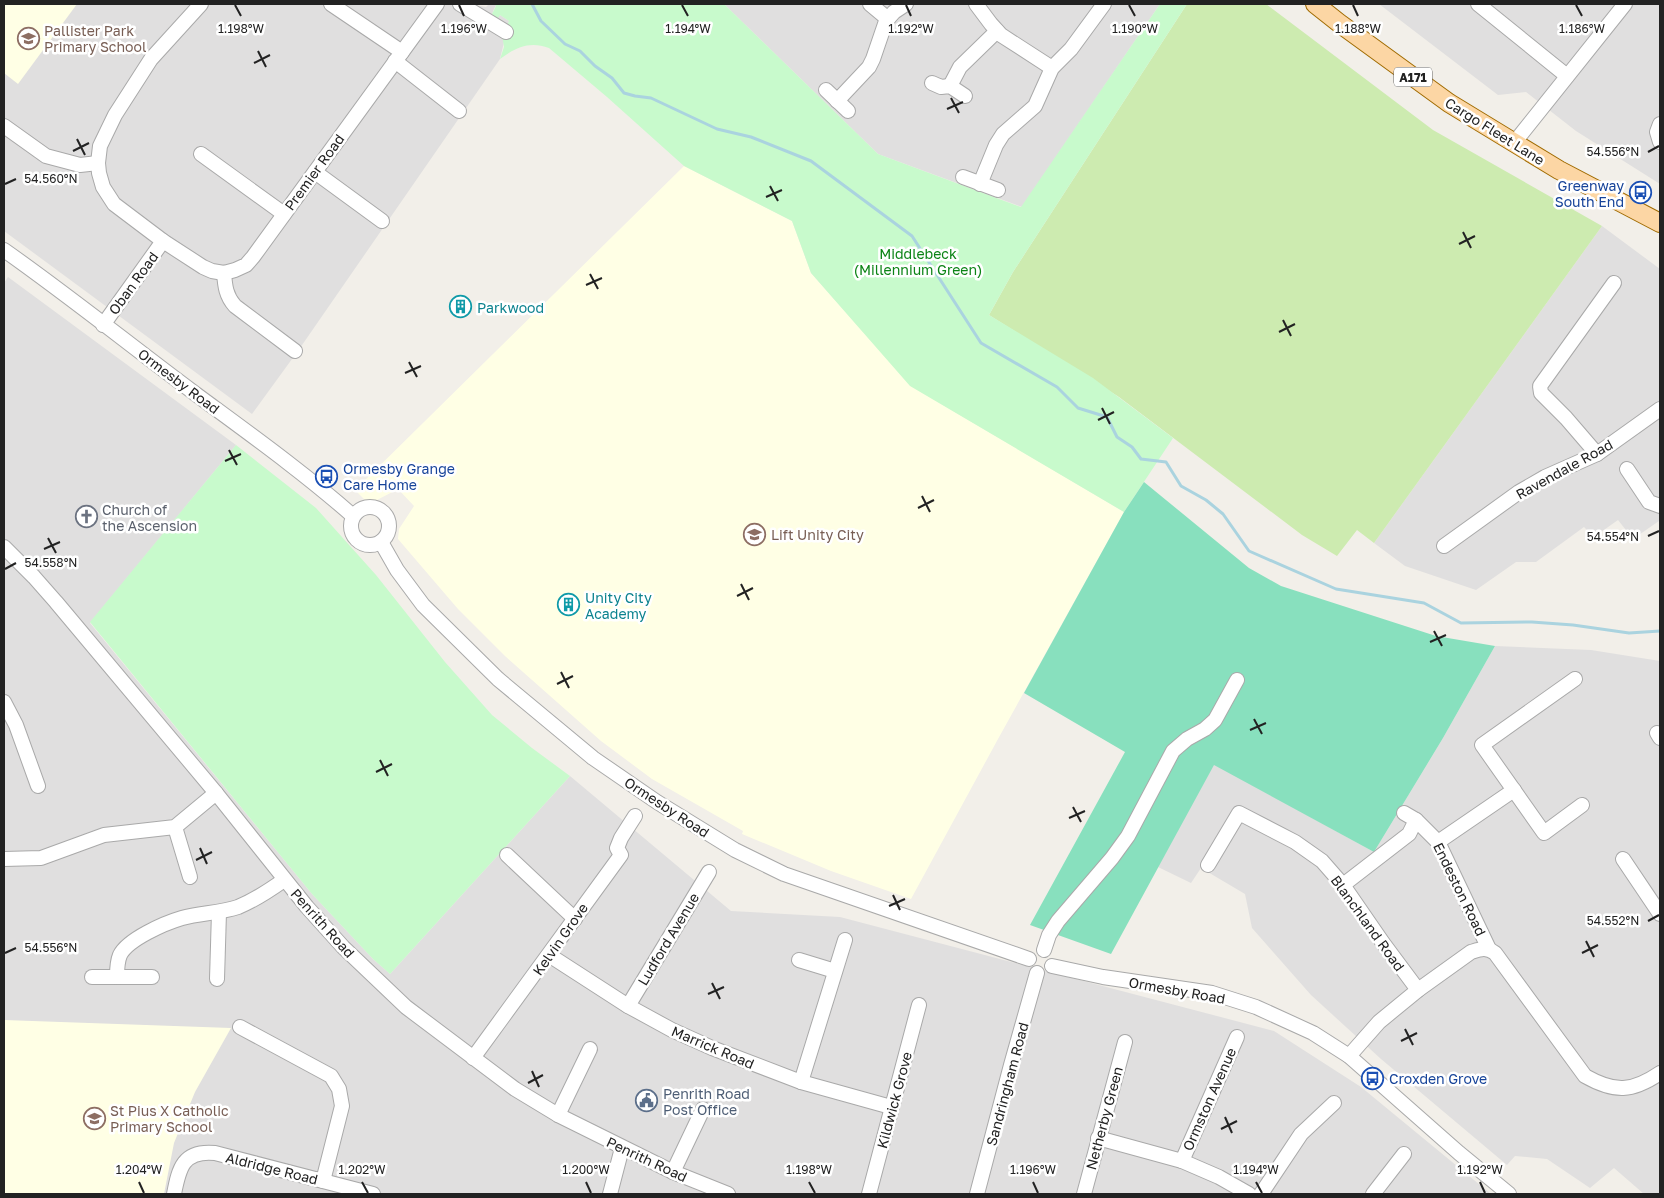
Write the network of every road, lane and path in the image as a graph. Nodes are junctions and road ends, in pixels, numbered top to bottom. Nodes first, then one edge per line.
1 (201, 4) edge
2 (331, 4) edge
3 (437, 4) edge
4 (460, 4) edge
5 (870, 4) edge
6 (906, 4) edge
7 (976, 4) edge
8 (1104, 4) edge
9 (1315, 4) edge
10 (1478, 4) edge
11 (1625, 4) edge
12 (888, 19) junction
13 (997, 31) junction
14 (506, 32) dead end
15 (399, 57) junction
16 (1052, 68) junction
17 (1567, 76) junction
18 (932, 83) dead end
19 (950, 86) junction
20 (826, 90) dead end
21 (965, 96) dead end
22 (837, 101) junction
23 (459, 110) dead end
24 (848, 111) dead end
25 (1660, 124) edge
26 (4, 126) edge
27 (1660, 142) edge
28 (1514, 144) junction
29 (201, 154) dead end
30 (98, 164) junction
31 (316, 172) junction
32 (963, 178) dead end
33 (980, 184) junction
34 (998, 190) dead end
35 (284, 214) junction
36 (382, 221) dead end
37 (1660, 223) edge
38 (163, 241) junction
39 (4, 250) edge
40 (224, 273) junction
41 (1614, 283) dead end
42 (103, 324) junction
43 (295, 351) dead end
44 (1659, 413) edge
45 (1597, 454) junction
46 (1627, 468) dead end
47 (1660, 506) edge
48 (353, 516) junction
49 (381, 542) junction
50 (1444, 546) dead end
51 (4, 547) edge
52 (1575, 679) dead end
53 (1237, 680) dead end
54 (4, 702) edge
55 (38, 786) dead end
56 (1514, 790) junction
57 (216, 793) junction
58 (1582, 805) dead end
59 (635, 816) dead end
60 (175, 827) junction
61 (1438, 842) junction
62 (507, 855) dead end
63 (4, 859) edge
64 (1623, 859) dead end
65 (1208, 865) dead end
66 (709, 872) dead end
67 (190, 877) dead end
68 (284, 880) junction
69 (1344, 885) junction
70 (219, 912) junction
71 (1660, 914) edge
72 (574, 919) junction
73 (838, 948) dead end
74 (1489, 949) junction
75 (1044, 950) junction
76 (549, 955) junction
77 (1029, 959) junction
78 (799, 960) dead end
79 (1052, 966) junction
80 (835, 971) junction
81 (1037, 973) junction
82 (92, 977) dead end
83 (116, 977) junction
84 (152, 977) dead end
85 (217, 979) dead end
86 (1418, 990) junction
87 (919, 1005) dead end
88 (628, 1006) junction
89 (240, 1027) dead end
90 (1237, 1037) dead end
91 (1125, 1042) dead end
92 (590, 1049) dead end
93 (1350, 1056) junction
94 (473, 1058) junction
95 (1660, 1073) edge
96 (801, 1082) junction
97 (1334, 1103) dead end
98 (892, 1107) junction
99 (703, 1109) dead end
100 (558, 1115) junction
101 (1098, 1138) junction
102 (622, 1148) junction
103 (1404, 1154) dead end
104 (1182, 1161) junction
105 (673, 1172) junction
106 (323, 1181) junction
107 (981, 1193) edge
108 (174, 1194) edge
109 (373, 1194) edge
110 (610, 1194) edge
111 (728, 1194) edge
112 (869, 1194) edge
113 (1084, 1194) edge
114 (1249, 1194) edge
115 (1261, 1194) edge
116 (1373, 1194) edge
117 (1509, 1194) edge

1 - 30 street
2 - 15 street
3 - 15 street, Premier Road
4 - 14 street
5 - 12 street
6 - 12 street
7 - 13 street
8 - 16 street
9 - 28 main road, Cargo Fleet Lane / A171
10 - 17 street
11 - 17 street
12 - 22 street
13 - 16 street
13 - 19 street
15 - 23 street
15 - 31 street, Premier Road
16 - 33 street
17 - 28 street
18 - 19 street
19 - 21 street
20 - 22 street
22 - 24 street
25 - 27 street
26 - 30 street
28 - 37 main road, Cargo Fleet Lane / A171
29 - 35 street
30 - 38 street
31 - 35 street, Premier Road
31 - 36 street
32 - 33 street
33 - 34 street
35 - 40 street, Premier Road
38 - 40 street
38 - 42 street, Oban Road
39 - 42 street, Ormesby Road
40 - 43 street
41 - 45 street
42 - 48 street, Ormesby Road
44 - 45 street, Ravendale Road
45 - 50 street, Ravendale Road
46 - 47 street
48 - 49 street
48 - 49 street
49 - 77 street, Ormesby Road
51 - 57 street, Penrith Road
52 - 56 street
53 - 75 street
54 - 55 street
56 - 58 street
56 - 61 street
57 - 60 street
57 - 68 street, Penrith Road
59 - 72 street, Kelvin Grove
60 - 63 street
60 - 67 street
61 - 69 street, Endeston Road
61 - 74 street, Endeston Road
62 - 72 street
64 - 71 street
65 - 69 street, Blanchland Road
66 - 88 street, Ludford Avenue
68 - 70 street
68 - 94 street, Penrith Road
69 - 86 street, Blanchland Road
70 - 83 street
70 - 85 street
72 - 76 street, Kelvin Grove
73 - 80 street
74 - 86 street
74 - 95 street, Endeston Road
75 - 77 street
75 - 79 street
76 - 88 street, Marrick Road
76 - 94 street, Kelvin Grove
77 - 81 street
78 - 80 street
79 - 81 street
79 - 93 street, Ormesby Road
80 - 96 street
81 - 107 street, Sandringham Road
82 - 83 street
83 - 84 street
86 - 93 street
87 - 98 street, Kildwick Grove
88 - 96 street, Marrick Road
89 - 106 street
90 - 104 street, Ormston Avenue
91 - 101 street, Netherby Green
92 - 100 street
93 - 117 street, Ormesby Road
94 - 100 street, Penrith Road
96 - 98 street, Marrick Road
97 - 115 street
98 - 112 street, Kildwick Grove
99 - 105 street
100 - 102 street, Penrith Road
101 - 104 street
101 - 113 street, Netherby Green
102 - 105 street, Penrith Road
102 - 110 street
103 - 116 street
104 - 114 street
105 - 111 street, Penrith Road
106 - 108 street, Aldridge Road
106 - 109 street, Aldridge Road

